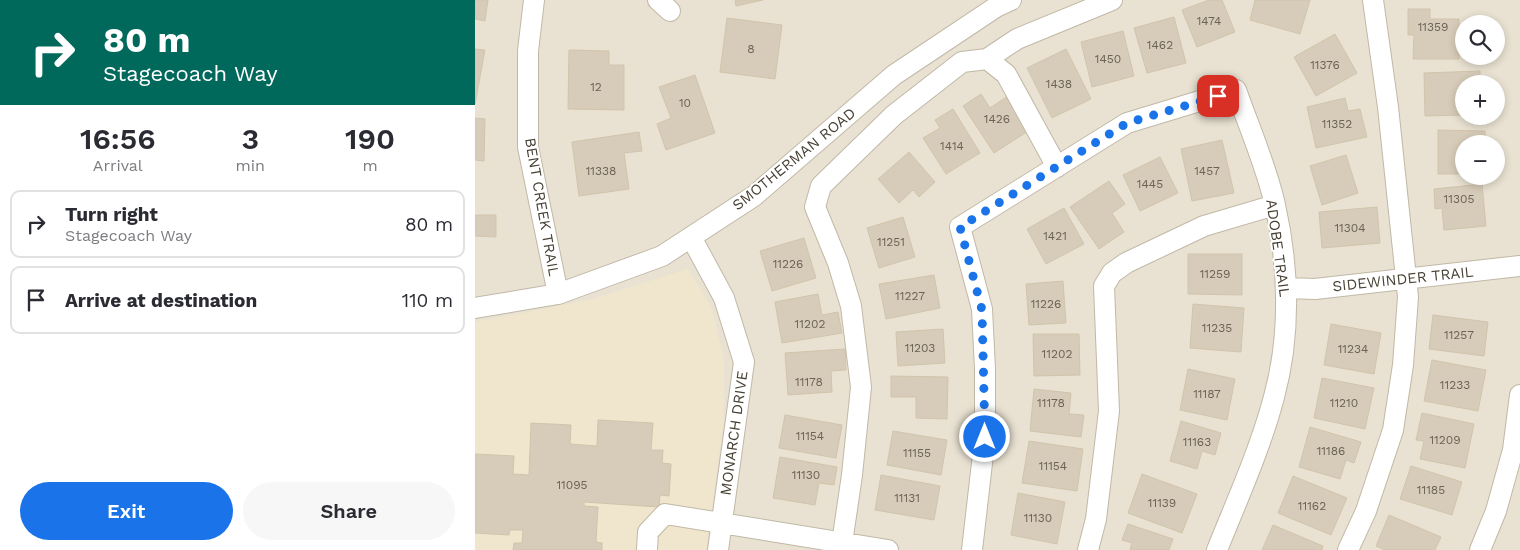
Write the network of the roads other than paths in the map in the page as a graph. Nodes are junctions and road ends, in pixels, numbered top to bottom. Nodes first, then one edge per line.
1 (534, 0) edge
2 (1112, 0) edge
3 (1373, 0) edge
4 (1000, 2) edge
5 (987, 59) junction
6 (1057, 167) junction
7 (1275, 205) junction
8 (691, 237) junction
9 (1520, 266) edge
10 (1408, 278) junction
11 (1287, 288) junction
12 (558, 294) junction
13 (475, 308) edge
14 (1520, 395) edge
15 (1516, 451) edge
16 (722, 524) junction
17 (841, 543) junction
18 (647, 550) edge
19 (718, 550) edge
20 (888, 550) edge
21 (971, 550) edge
22 (1088, 550) edge
23 (1217, 550) edge
24 (1348, 550) edge
25 (1480, 550) edge

1 - 12 street, BENT CREEK TRAIL
2 - 5 street
3 - 10 street
4 - 8 street, SMOTHERMAN ROAD
5 - 6 street
5 - 17 street
6 - 7 street, ADOBE TRAIL
6 - 21 street
7 - 11 street, ADOBE TRAIL
7 - 22 street
8 - 12 street, SMOTHERMAN ROAD
8 - 16 street, MONARCH DRIVE
9 - 10 street, SIDEWINDER TRAIL
10 - 11 street, SIDEWINDER TRAIL
10 - 24 street
11 - 23 street, ADOBE TRAIL
12 - 13 street, SMOTHERMAN ROAD
14 - 15 street
15 - 25 street
16 - 17 street
16 - 18 street
16 - 19 street, MONARCH DRIVE
17 - 20 street

